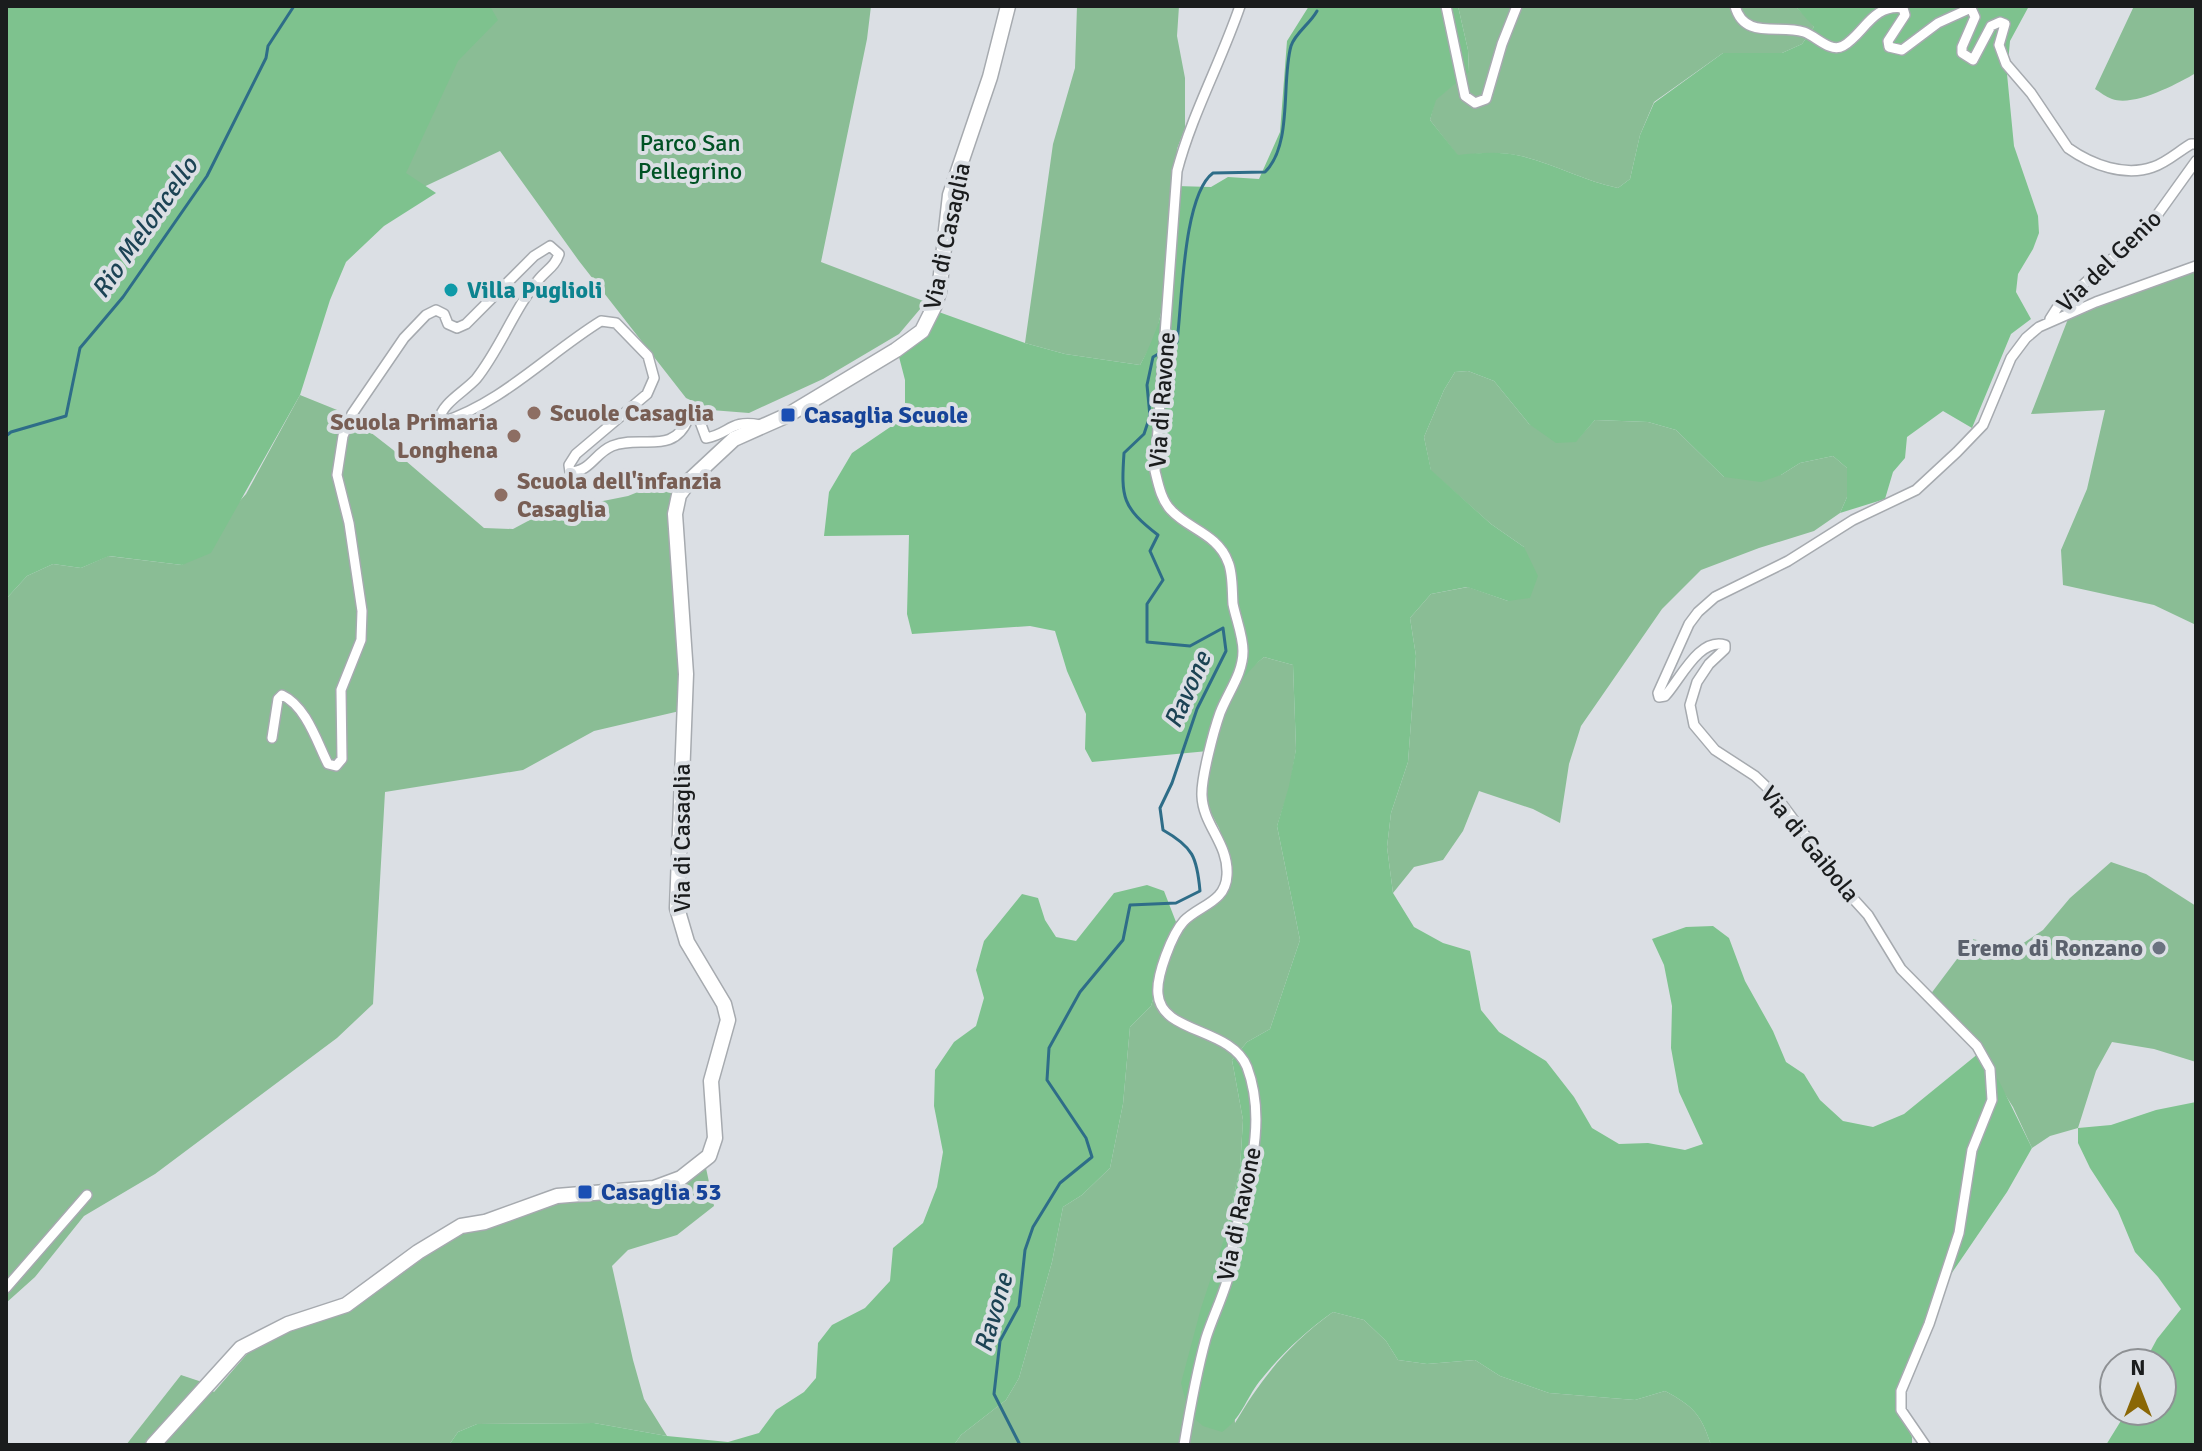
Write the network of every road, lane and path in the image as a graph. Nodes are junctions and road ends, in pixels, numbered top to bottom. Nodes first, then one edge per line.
1 (1008, 6) edge
2 (1240, 6) edge
3 (1446, 6) edge
4 (1517, 6) edge
5 (1735, 6) edge
6 (2196, 144) edge
7 (2196, 161) edge
8 (2196, 266) edge
9 (2049, 321) junction
10 (760, 425) junction
11 (272, 738) dead end
12 (87, 1195) dead end
13 (6, 1288) edge
14 (153, 1445) edge
15 (1184, 1445) edge
16 (1925, 1445) edge

1 - 10 street, Via di Casaglia
2 - 15 street, Via di Ravone
3 - 4 street
5 - 6 street, Via del Genio
7 - 9 street, Via del Genio
8 - 9 street, Via di Gaibola
9 - 16 street, Via di Gaibola
10 - 11 street, Via di Casaglia
10 - 14 street, Via di Casaglia
12 - 13 street

